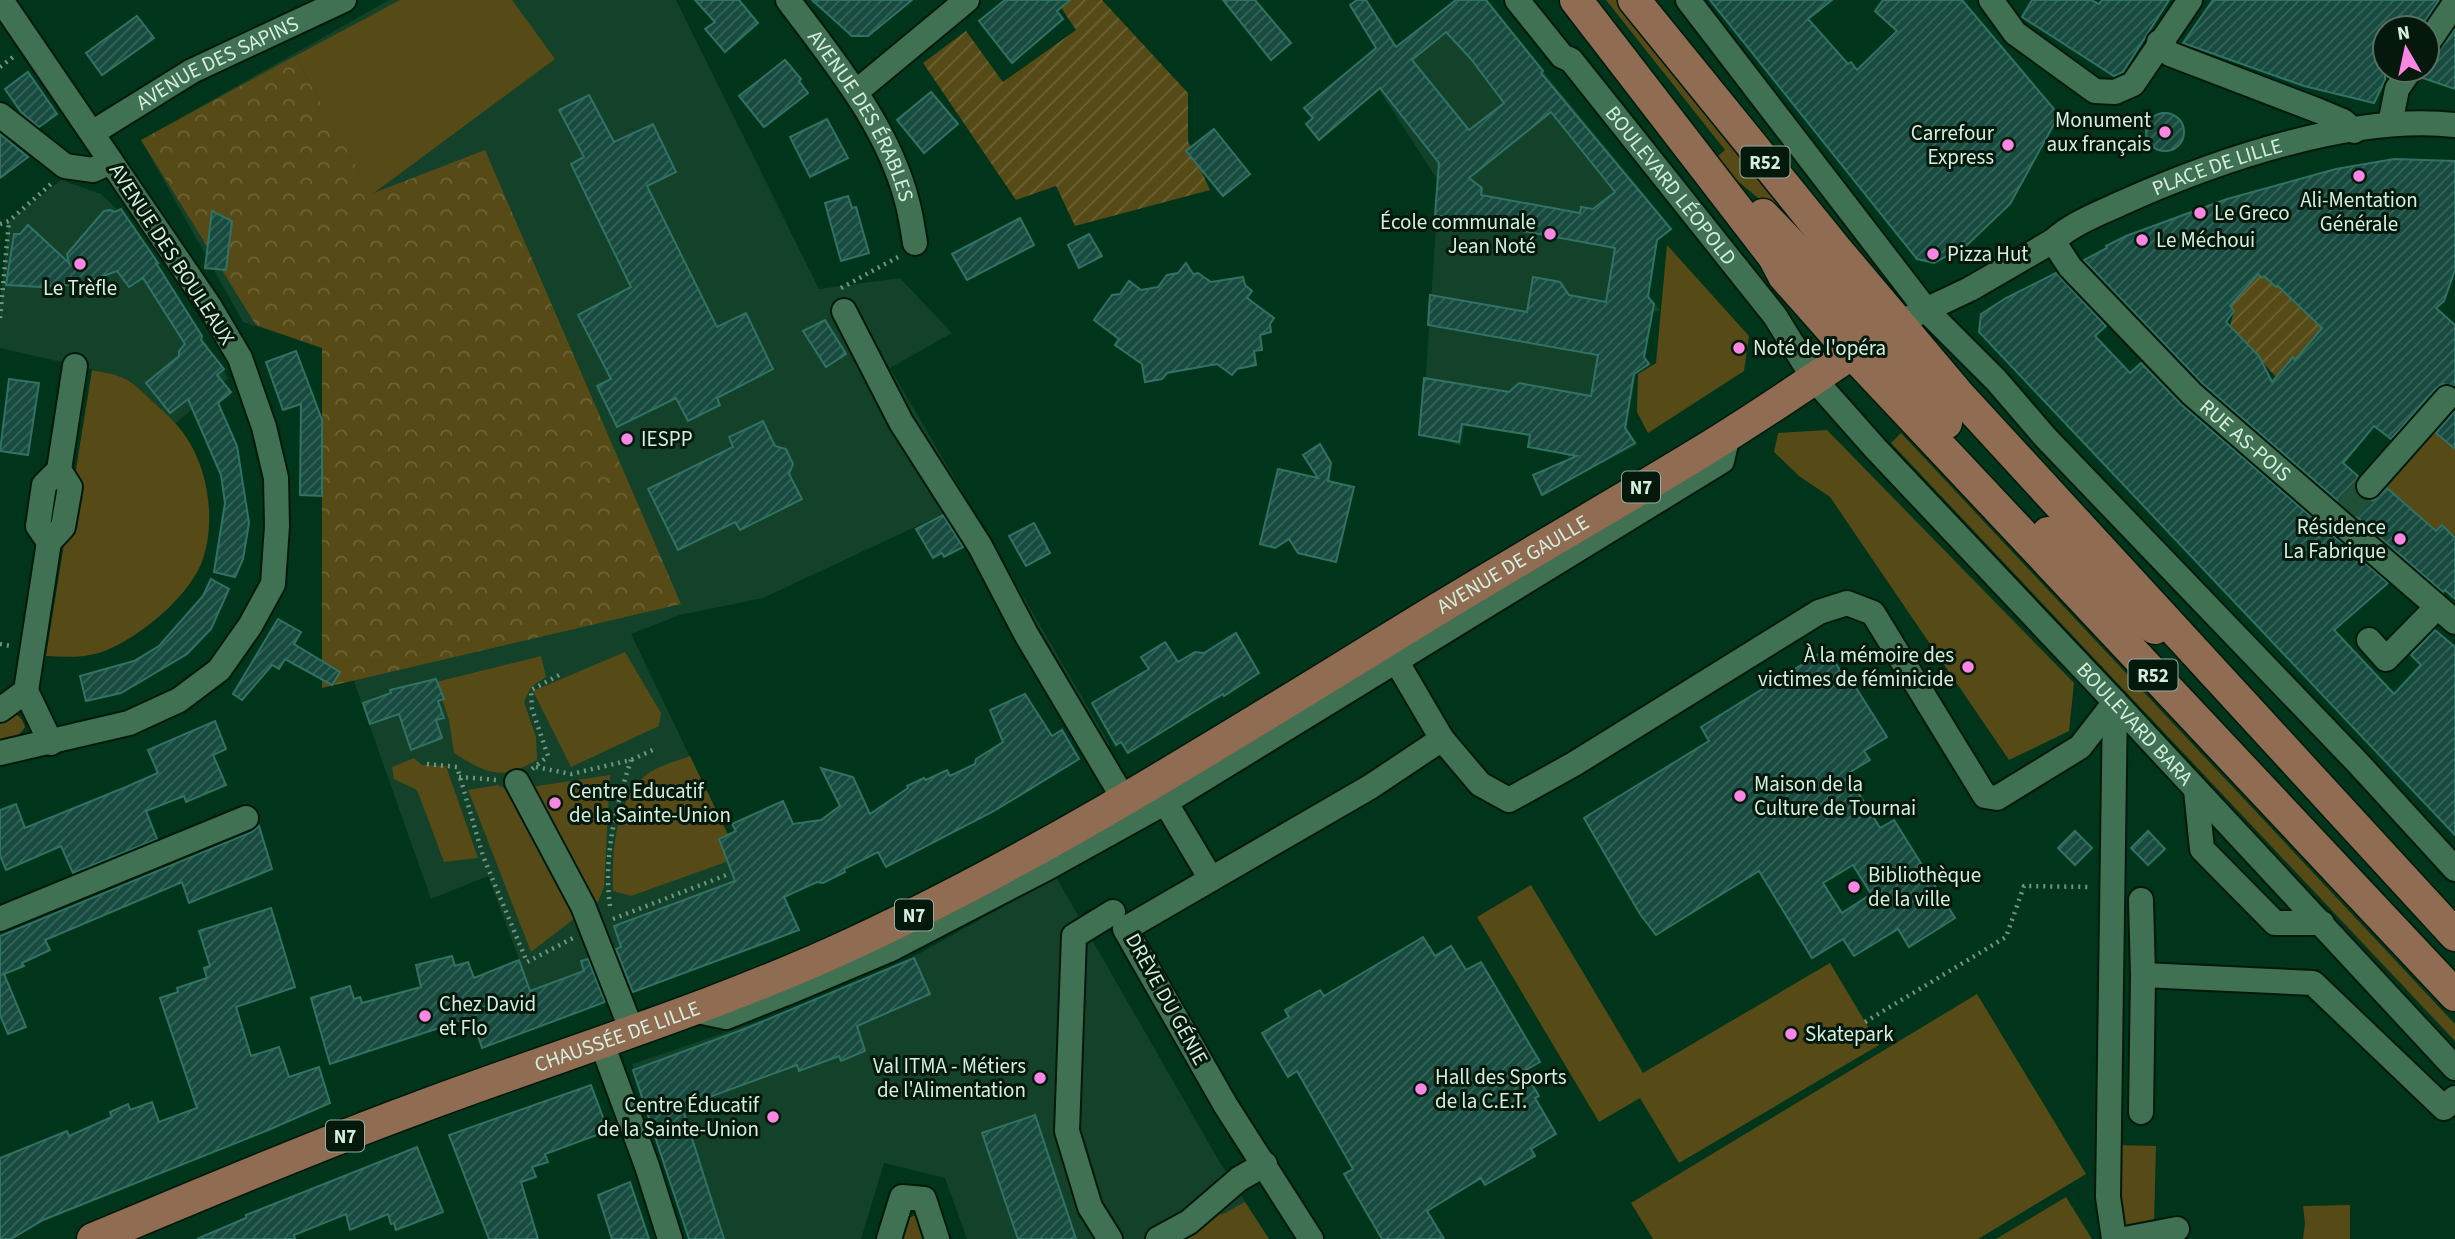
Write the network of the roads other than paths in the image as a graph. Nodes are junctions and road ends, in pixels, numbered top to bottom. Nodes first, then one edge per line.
1 (1, 0) edge
2 (344, 0) edge
3 (788, 0) edge
4 (967, 0) edge
5 (1517, 0) edge
6 (1576, 0) edge
7 (1634, 0) edge
8 (1688, 0) edge
9 (1991, 0) edge
10 (2190, 0) edge
11 (2455, 2) edge
12 (2441, 23) edge
13 (2159, 42) junction
14 (2400, 84) edge
15 (856, 92) junction
16 (0, 115) edge
17 (2390, 124) junction
18 (2455, 125) edge
19 (2354, 131) junction
20 (92, 133) junction
21 (111, 162) junction
22 (2053, 241) junction
23 (915, 243) road end
24 (844, 311) road end
25 (1927, 311) junction
26 (1897, 322) junction
27 (1862, 347) junction
28 (75, 366) dead end
29 (1814, 379) junction
30 (2447, 398) dead end
31 (2369, 486) tunnel mouth
32 (2448, 610) edge
33 (2369, 640) dead end
34 (2193, 649) junction
35 (1391, 651) junction
36 (26, 691) junction
37 (2115, 702) junction
38 (0, 710) edge
39 (1442, 739) junction
40 (51, 743) junction
41 (0, 754) edge
42 (526, 774) road end
43 (2196, 790) junction
44 (1160, 793) junction
45 (1125, 801) junction
46 (246, 818) dead end
47 (2454, 867) edge
48 (1211, 879) junction
49 (2141, 900) dead end
50 (1113, 912) dead end
51 (0, 919) edge
52 (2322, 923) junction
53 (2455, 935) edge
54 (2143, 975) junction
55 (2455, 995) edge
56 (693, 1010) junction
57 (632, 1031) junction
58 (601, 1041) junction
59 (2455, 1068) edge
60 (2455, 1098) edge
61 (2141, 1112) dead end
62 (1265, 1164) junction
63 (2177, 1229) dead end
64 (93, 1239) edge
65 (670, 1239) edge
66 (890, 1239) edge
67 (937, 1239) edge
68 (1110, 1239) edge
69 (1158, 1239) edge
70 (1311, 1239) edge
71 (2114, 1239) edge
72 (2125, 1239) edge

1 - 20 street, AVENUE DES BOULEAUX
2 - 20 street, AVENUE DES SAPINS
3 - 15 street, AVENUE DES ÉRABLES
4 - 15 street
5 - 29 street, BOULEVARD LÉOPOLD
6 - 27 main road, BOULEVARD LÉOPOLD / R52
7 - 26 main road, R52
8 - 25 street
9 - 13 street
10 - 13 street
11 - 12 street
13 - 19 street
14 - 17 street
15 - 23 street, AVENUE DES ÉRABLES
16 - 21 street
17 - 18 street, PLACE DE LILLE
17 - 19 street, PLACE DE LILLE
19 - 22 street, PLACE DE LILLE
20 - 21 street, AVENUE DES BOULEAUX
21 - 40 street, AVENUE DES BOULEAUX
22 - 25 street, PLACE DE LILLE
22 - 32 street, RUE AS-POIS
24 - 45 street
25 - 26 street, PLACE DE LILLE
25 - 47 street
26 - 27 main road, AVENUE DE GAULLE / N7
26 - 34 main road, R52
27 - 29 main road, AVENUE DE GAULLE / N7
27 - 34 main road, R52
27 - 55 main road, R52
28 - 36 street
29 - 35 main road, AVENUE DE GAULLE / N7
29 - 37 street, BOULEVARD BARA
30 - 31 street
32 - 33 street
34 - 53 main road, R52
35 - 39 street
35 - 44 main road, AVENUE DE GAULLE / N7
36 - 38 street
36 - 40 street
37 - 39 street
37 - 43 street, BOULEVARD BARA
37 - 71 street
39 - 48 street, DRÈVE DU GÉNIE
40 - 41 street, AVENUE DES BOULEAUX
42 - 57 street
43 - 52 street, BOULEVARD BARA
43 - 52 street
44 - 45 main road, AVENUE DE GAULLE / N7
44 - 48 street
44 - 56 street
45 - 56 main road, CHAUSSÉE DE LILLE / N7
46 - 51 street
48 - 62 street, DRÈVE DU GÉNIE
49 - 54 street
50 - 68 street
52 - 59 street, BOULEVARD BARA
54 - 60 street
54 - 61 street
56 - 57 main road, CHAUSSÉE DE LILLE / N7
57 - 58 main road, CHAUSSÉE DE LILLE / N7
58 - 64 main road, CHAUSSÉE DE LILLE / N7
58 - 65 street
62 - 69 street
62 - 70 street, DRÈVE DU GÉNIE
63 - 72 street
66 - 67 street

